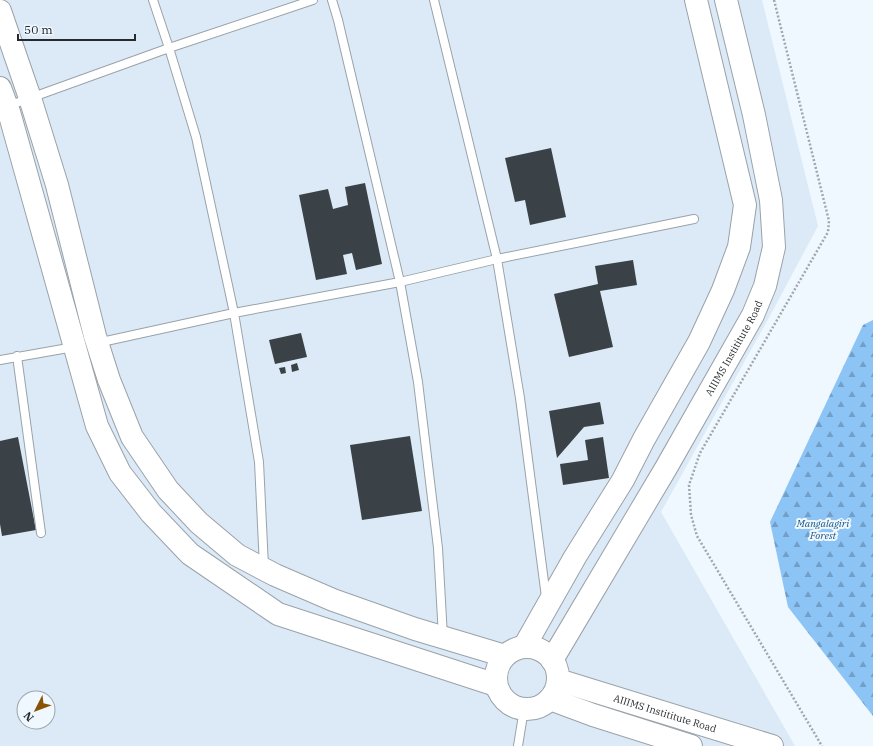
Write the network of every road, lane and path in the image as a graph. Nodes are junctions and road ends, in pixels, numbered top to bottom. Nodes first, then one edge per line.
1 (153, 0) edge
2 (314, 0) edge
3 (332, 0) edge
4 (434, 0) edge
5 (696, 0) edge
6 (726, 0) edge
7 (774, 0) edge
8 (0, 11) edge
9 (169, 48) junction
10 (4, 97) edge
11 (30, 98) junction
12 (694, 219) dead end
13 (772, 221) junction
14 (742, 224) junction
15 (498, 259) junction
16 (400, 282) junction
17 (234, 313) junction
18 (86, 345) junction
19 (17, 356) junction
20 (0, 360) edge
21 (41, 533) dead end
22 (264, 570) junction
23 (547, 606) junction
24 (443, 637) junction
25 (514, 652) junction
26 (553, 680) junction
27 (496, 685) junction
28 (524, 709) junction
29 (518, 746) edge
30 (690, 746) edge
31 (772, 746) edge
32 (822, 746) edge

1 - 9 lane
2 - 9 lane
3 - 16 lane
4 - 15 lane
5 - 14 street
6 - 13 street, AIIIMS Instititute Road
7 - 32 path
8 - 11 street
9 - 11 lane
9 - 17 lane
10 - 11 lane
10 - 18 street
11 - 18 street
12 - 15 lane
13 - 14 street
13 - 26 street, AIIIMS Instititute Road
14 - 23 street
15 - 16 lane
15 - 23 lane
16 - 17 lane
16 - 24 lane
17 - 18 lane
17 - 22 lane
18 - 19 lane
18 - 22 street, AIIIMS Instititute Road
18 - 27 street
19 - 20 lane
19 - 21 lane
22 - 24 street, AIIIMS Instititute Road
23 - 25 street
24 - 25 street, AIIIMS Instititute Road
25 - 26 street, AIIIMS Instititute Road
25 - 27 street
26 - 28 street, AIIIMS Instititute Road
26 - 30 street, AIIIMS Instititute Road
26 - 31 street, AIIIMS Instititute Road
27 - 28 street
28 - 29 lane

